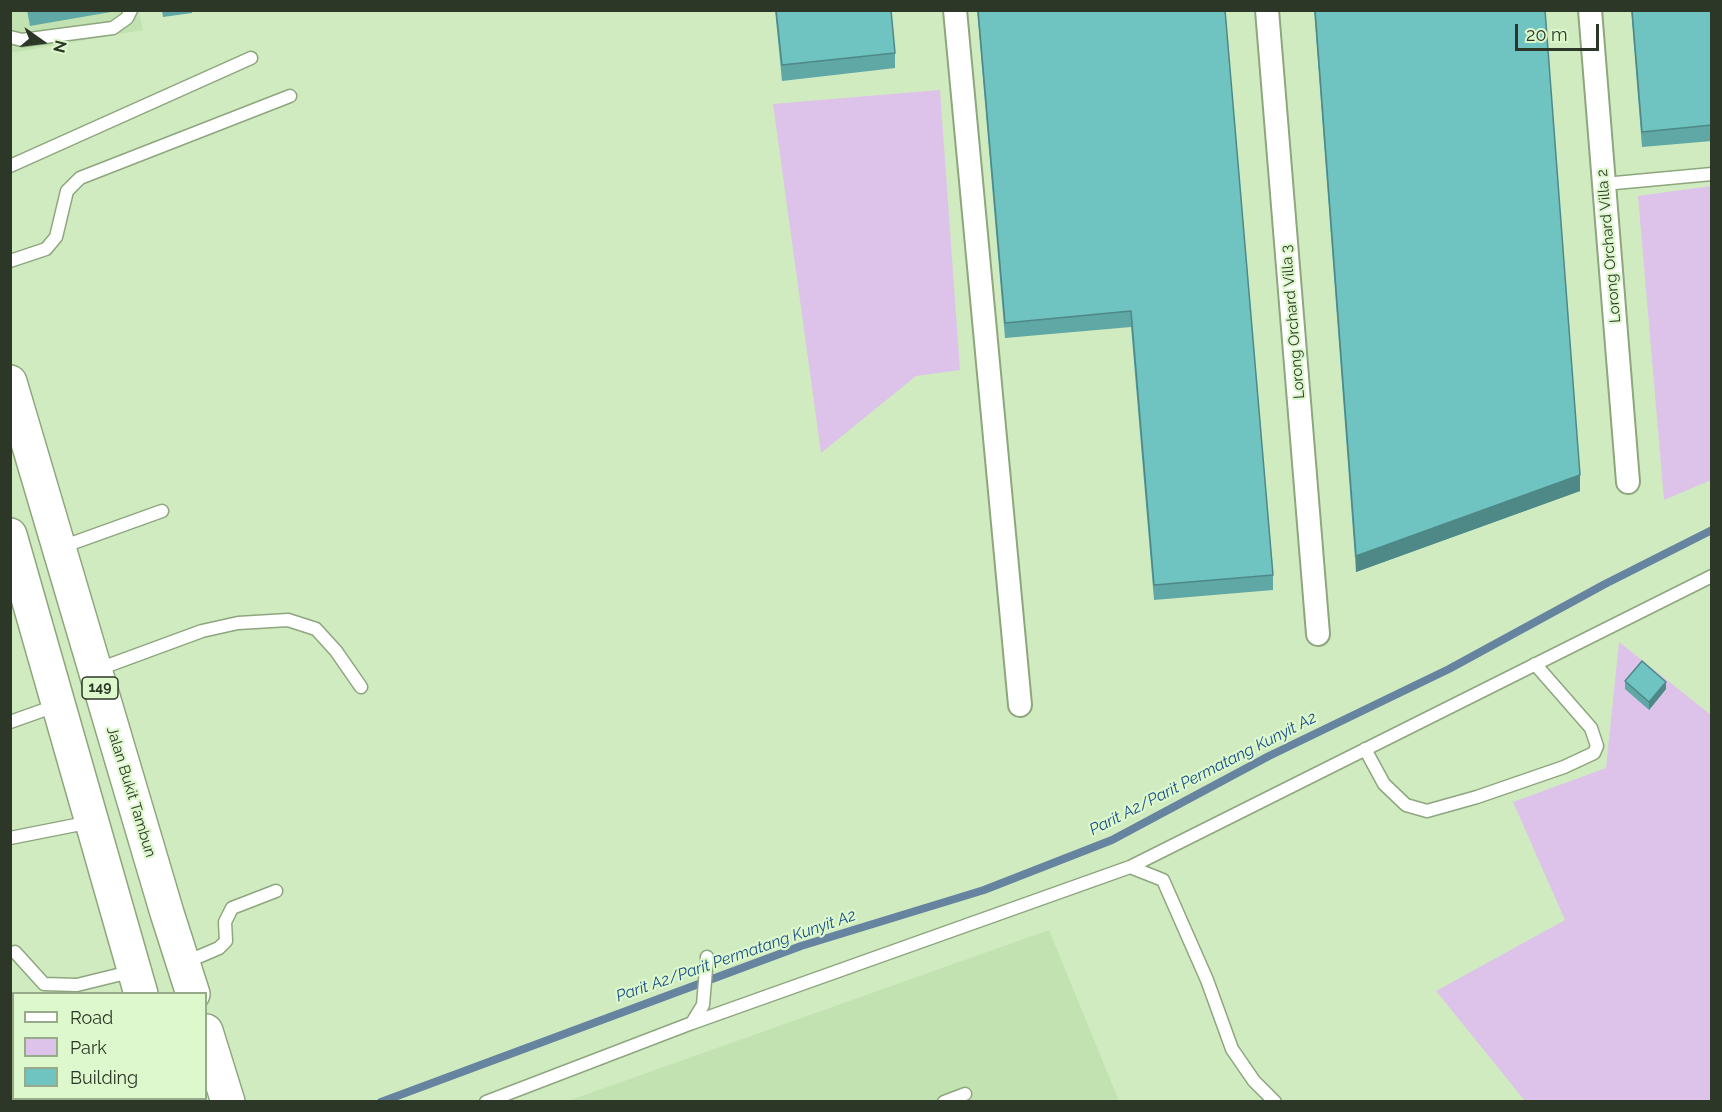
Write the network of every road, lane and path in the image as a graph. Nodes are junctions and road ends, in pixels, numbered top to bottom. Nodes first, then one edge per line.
1 (130, 10) edge
2 (956, 10) edge
3 (1268, 10) edge
4 (1590, 10) edge
5 (10, 37) edge
6 (251, 58) dead end
7 (290, 96) dead end
8 (10, 166) edge
9 (1712, 174) edge
10 (1604, 184) junction
11 (10, 261) edge
12 (10, 382) edge
13 (1628, 482) dead end
14 (162, 511) dead end
15 (12, 547) edge
16 (58, 548) junction
17 (1712, 576) edge
18 (1318, 634) dead end
19 (1535, 664) junction
20 (94, 670) junction
21 (361, 687) dead end
22 (59, 704) junction
23 (1020, 705) dead end
24 (10, 722) edge
25 (1365, 749) junction
26 (93, 821) junction
27 (10, 838) edge
28 (1130, 867) junction
29 (276, 891) dead end
30 (15, 952) dead end
31 (707, 957) dead end
32 (188, 979) edge
33 (138, 982) edge
34 (692, 1023) junction
35 (207, 1035) edge
36 (965, 1094) dead end
37 (228, 1101) edge
38 (486, 1101) edge
39 (944, 1101) edge
40 (1275, 1101) edge

1 - 5 lane
2 - 23 street
3 - 18 street, Lorong Orchard Villa 3
4 - 10 street, Lorong Orchard Villa 2
6 - 8 lane
7 - 11 lane
9 - 10 lane
10 - 13 street, Lorong Orchard Villa 2
12 - 16 main road, Jalan Bukit Tambun / 149
14 - 16 lane
15 - 22 main road
16 - 20 main road, Jalan Bukit Tambun / 149
17 - 19 lane
19 - 25 lane
19 - 25 lane
20 - 21 lane
20 - 32 main road, Jalan Bukit Tambun / 149
22 - 24 lane
22 - 26 main road
25 - 28 lane
26 - 27 lane
26 - 33 main road
28 - 34 lane
28 - 40 lane
29 - 32 lane
30 - 33 lane
31 - 34 lane
34 - 38 lane
35 - 37 main road
36 - 39 lane

